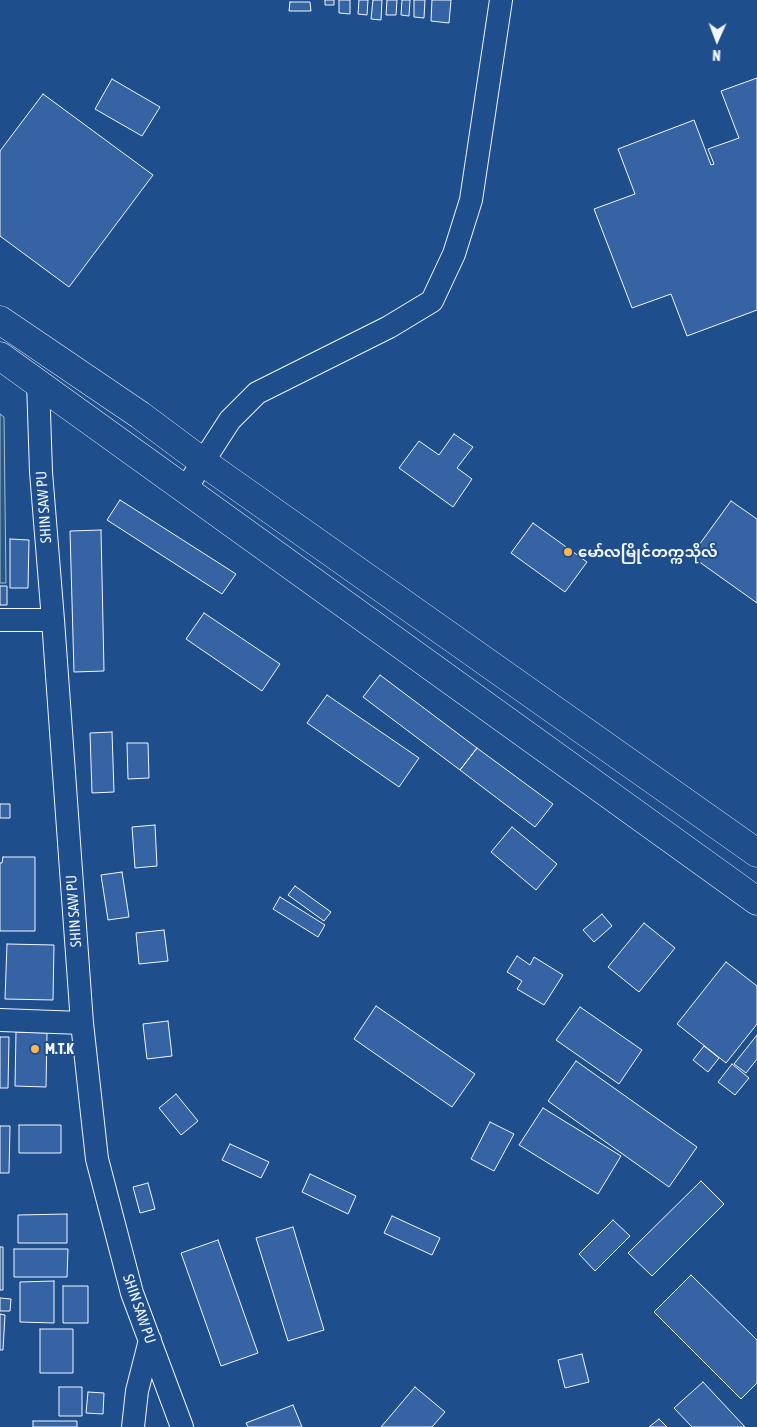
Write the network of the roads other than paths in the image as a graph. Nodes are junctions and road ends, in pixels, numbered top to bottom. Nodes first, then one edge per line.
1 (501, 0) edge
2 (0, 320) edge
3 (0, 356) edge
4 (38, 382) junction
5 (203, 462) junction
6 (186, 488) junction
7 (0, 620) edge
8 (53, 620) junction
9 (757, 853) edge
10 (756, 899) edge
11 (0, 1020) edge
12 (82, 1023) junction
13 (150, 1340) junction
14 (133, 1427) edge
15 (182, 1427) edge

1 - 5 street
2 - 5 main road
3 - 4 main road
4 - 6 main road
4 - 8 street, SHIN SAW PU
5 - 6 street
5 - 9 main road
6 - 10 main road
7 - 8 street
8 - 12 street, SHIN SAW PU
11 - 12 street
12 - 13 street, SHIN SAW PU
13 - 14 street
13 - 15 street, SHIN SAW PU

